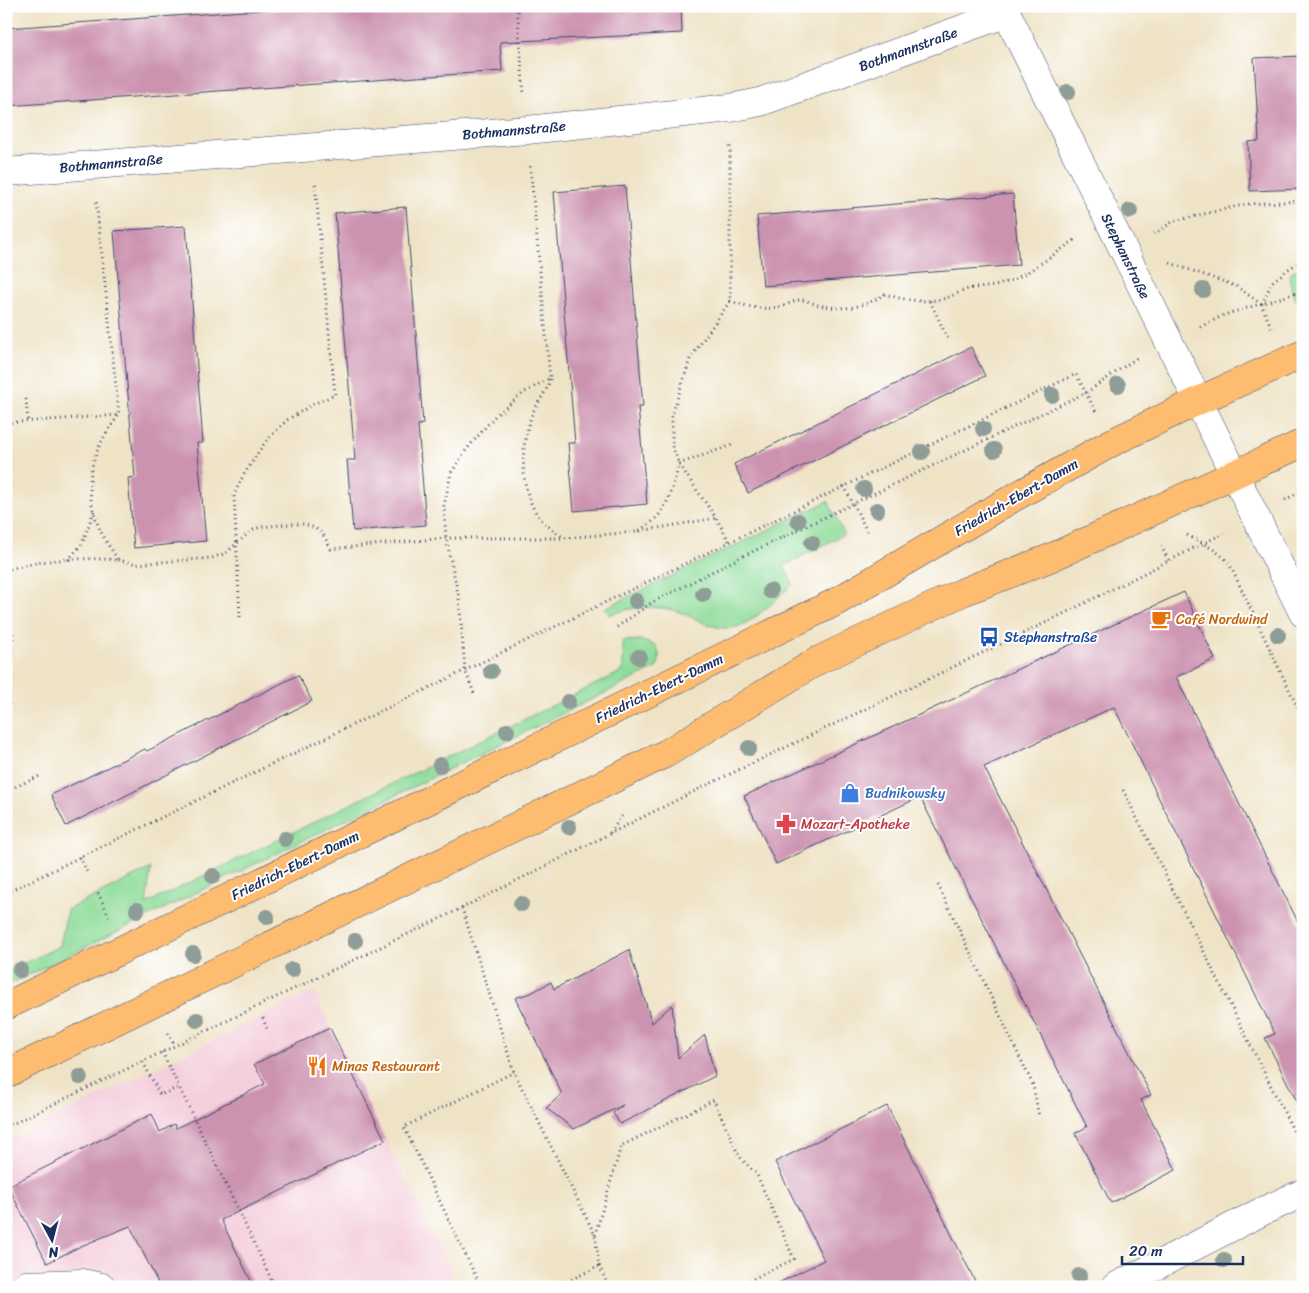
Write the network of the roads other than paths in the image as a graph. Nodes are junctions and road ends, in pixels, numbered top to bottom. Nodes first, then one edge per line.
1 (1005, 10) edge
2 (6, 172) edge
3 (1303, 354) edge
4 (1198, 401) junction
5 (1303, 443) edge
6 (1235, 475) junction
7 (1303, 613) edge
8 (6, 1006) edge
9 (6, 1074) edge
10 (1303, 1193) edge
11 (26, 1285) dead end
12 (102, 1287) edge
13 (1115, 1287) edge

1 - 2 street, Bothmannstraße
1 - 4 street, Stephanstraße
3 - 4 main road, Friedrich-Ebert-Damm
4 - 6 street, Stephanstraße
4 - 8 main road, Friedrich-Ebert-Damm
5 - 6 main road
6 - 7 street, Stephanstraße
6 - 9 main road
10 - 13 street
11 - 12 street

